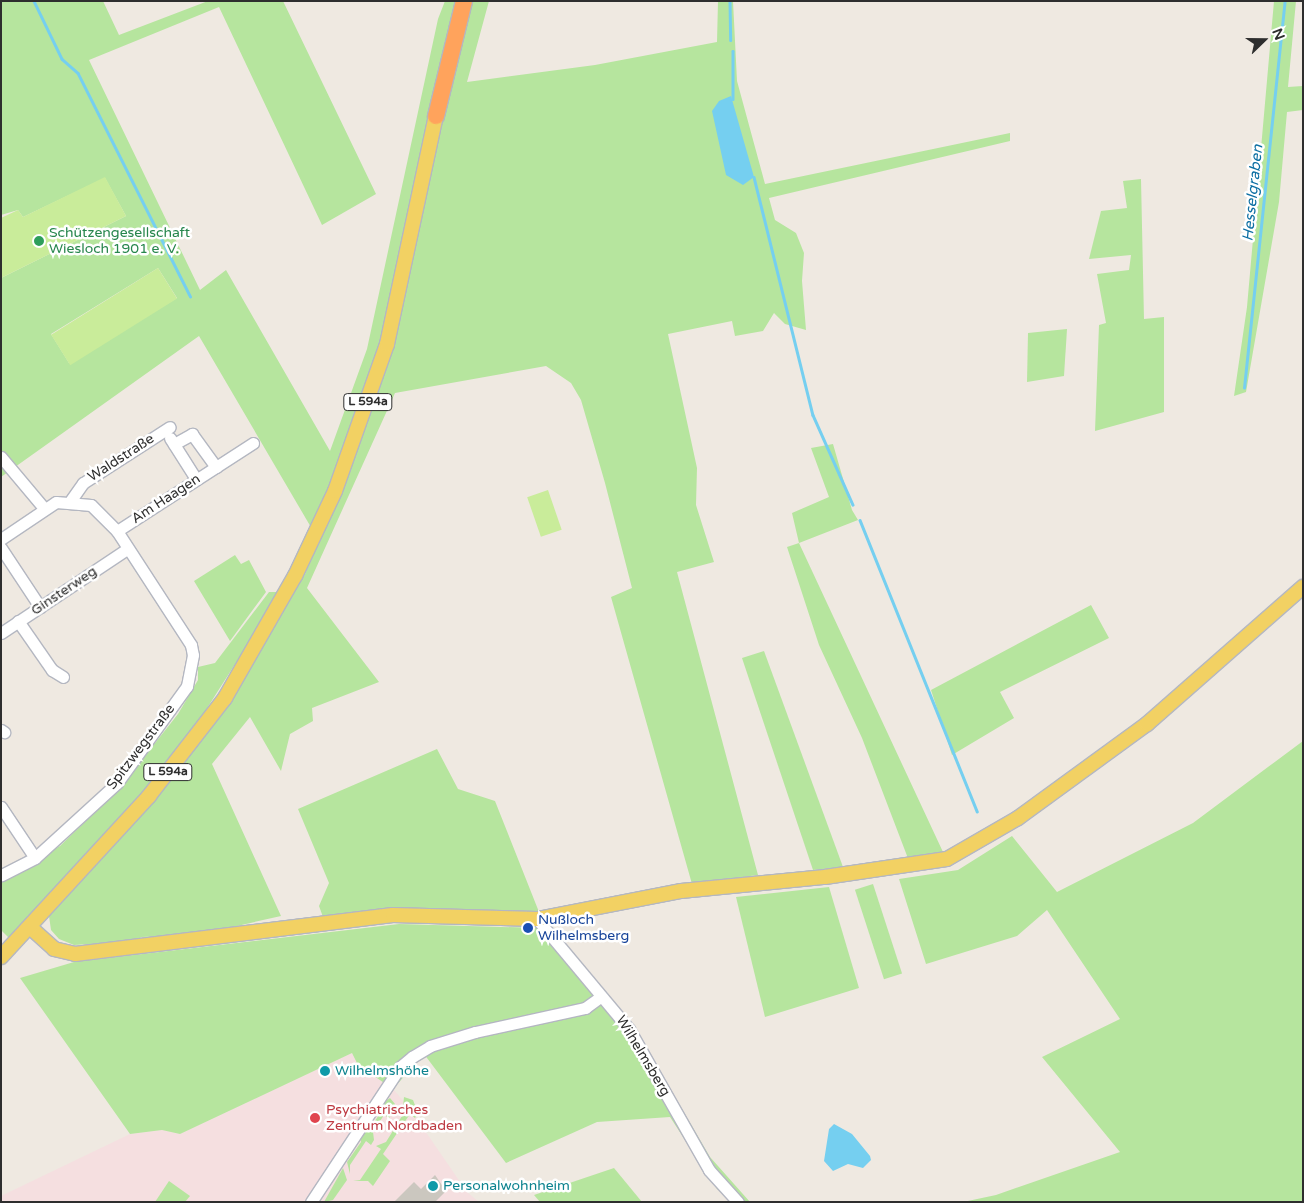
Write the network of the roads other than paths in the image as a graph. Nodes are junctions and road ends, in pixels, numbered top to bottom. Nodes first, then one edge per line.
1 (464, 1) edge
2 (436, 116) joint
3 (253, 443) dead end
4 (174, 444) junction
5 (1, 457) edge
6 (216, 467) junction
7 (196, 480) junction
8 (71, 500) junction
9 (43, 508) junction
10 (117, 531) junction
11 (1, 540) edge
12 (1, 548) edge
13 (127, 549) junction
14 (1303, 587) edge
15 (40, 607) junction
16 (18, 621) junction
17 (1, 633) edge
18 (63, 677) dead end
19 (1, 807) edge
20 (35, 858) junction
21 (1, 876) edge
22 (537, 919) junction
23 (32, 928) junction
24 (1, 957) edge
25 (600, 997) junction
26 (314, 1197) edge
27 (738, 1202) edge

1 - 2 highway, L 594a
2 - 23 main road, L 594a
3 - 6 street, Am Haagen
4 - 6 street, Am Haagen
4 - 7 street
4 - 8 street, Waldstraße
5 - 9 street
6 - 7 street, Am Haagen
7 - 10 street, Am Haagen
8 - 9 street
8 - 10 street, Spitzwegstraße
9 - 11 street
10 - 13 street, Spitzwegstraße
12 - 15 street
13 - 15 street, Ginsterweg
13 - 20 street, Spitzwegstraße
14 - 22 main road
15 - 16 street, Ginsterweg
16 - 17 street, Ginsterweg
16 - 18 street
19 - 20 street
20 - 21 street, Spitzwegstraße
22 - 23 main road
22 - 25 street, Wilhelmsberg
23 - 24 main road
25 - 26 street
25 - 27 street, Wilhelmsberg

